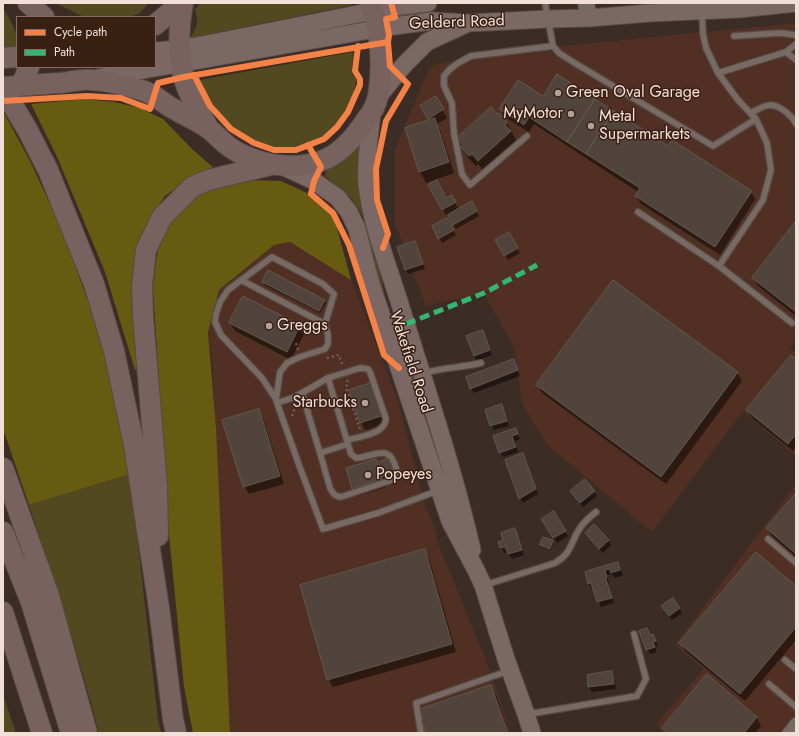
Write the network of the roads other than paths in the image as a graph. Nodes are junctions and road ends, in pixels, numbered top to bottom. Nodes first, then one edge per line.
1 (16, 3) edge
2 (28, 3) edge
3 (182, 3) edge
4 (428, 3) edge
5 (796, 3) edge
6 (701, 7) edge
7 (547, 11) edge
8 (588, 11) edge
9 (373, 14) edge
10 (22, 16) edge
11 (43, 16) edge
12 (468, 23) junction
13 (156, 24) edge
14 (796, 35) edge
15 (734, 36) dead end
16 (796, 44) edge
17 (552, 46) junction
18 (156, 51) edge
19 (786, 52) junction
20 (180, 56) junction
21 (16, 57) edge
22 (3, 58) edge
23 (796, 60) edge
24 (156, 62) edge
25 (28, 68) edge
26 (135, 68) edge
27 (718, 73) junction
28 (90, 80) junction
29 (9, 87) edge
30 (375, 104) junction
31 (751, 113) junction
32 (756, 119) junction
33 (796, 124) edge
34 (209, 129) junction
35 (527, 136) dead end
36 (277, 165) junction
37 (638, 212) dead end
38 (719, 266) junction
39 (241, 280) junction
40 (792, 323) dead end
41 (324, 324) junction
42 (481, 363) dead end
43 (421, 373) junction
44 (328, 378) junction
45 (302, 393) junction
46 (277, 401) junction
47 (348, 442) junction
48 (320, 453) junction
49 (3, 468) edge
50 (447, 487) junction
51 (596, 512) dead end
52 (3, 532) edge
53 (768, 539) dead end
54 (796, 563) edge
55 (480, 578) junction
56 (159, 608) junction
57 (3, 612) edge
58 (634, 634) dead end
59 (3, 653) edge
60 (785, 660) dead end
61 (796, 669) edge
62 (510, 670) junction
63 (769, 684) dead end
64 (796, 707) edge
65 (526, 714) junction
66 (796, 723) edge
67 (41, 733) edge
68 (71, 733) edge
69 (87, 733) edge
70 (176, 733) edge
71 (421, 733) edge
72 (532, 733) edge
73 (788, 733) edge

1 - 10 highway
2 - 11 highway
3 - 13 highway
3 - 20 highway
4 - 9 main road, Gelderd Road
5 - 6 main road, Gelderd Road
6 - 8 main road, Gelderd Road
6 - 27 lane
7 - 8 main road, Gelderd Road
7 - 12 main road, Gelderd Road
7 - 17 lane
9 - 12 main road, Gelderd Road
9 - 20 main road, Gelderd Road
9 - 30 highway
12 - 30 main road
14 - 15 lane
16 - 19 lane
17 - 32 lane
17 - 35 lane
18 - 20 main road, Gelderd Road
19 - 23 lane
19 - 27 lane
20 - 24 main road, Gelderd Road
20 - 34 highway
21 - 22 highway
25 - 29 highway
26 - 28 main road, Gelderd Road
27 - 31 lane
28 - 29 highway, Gelderd Road
28 - 34 highway
29 - 56 highway
30 - 36 highway
30 - 43 main road, Wakefield Road
31 - 32 lane
31 - 33 lane
32 - 38 lane
34 - 36 highway
36 - 50 main road, Wakefield Road
36 - 56 highway
37 - 38 lane
38 - 40 lane
39 - 41 lane
39 - 41 lane
39 - 46 lane
41 - 46 lane
42 - 43 lane
43 - 50 main road, Wakefield Road
44 - 45 lane
44 - 47 lane
44 - 47 lane
45 - 46 lane
45 - 48 lane
46 - 50 lane
47 - 48 lane
47 - 48 lane
49 - 69 highway
50 - 55 main road, Wakefield Road
51 - 55 lane
52 - 68 highway
53 - 54 lane
55 - 62 main road, Wakefield Road
56 - 70 highway
57 - 67 highway
58 - 65 lane
59 - 67 highway
60 - 61 lane
62 - 65 main road, Wakefield Road
62 - 71 lane
63 - 64 lane
65 - 72 main road, Wakefield Road
66 - 73 street

